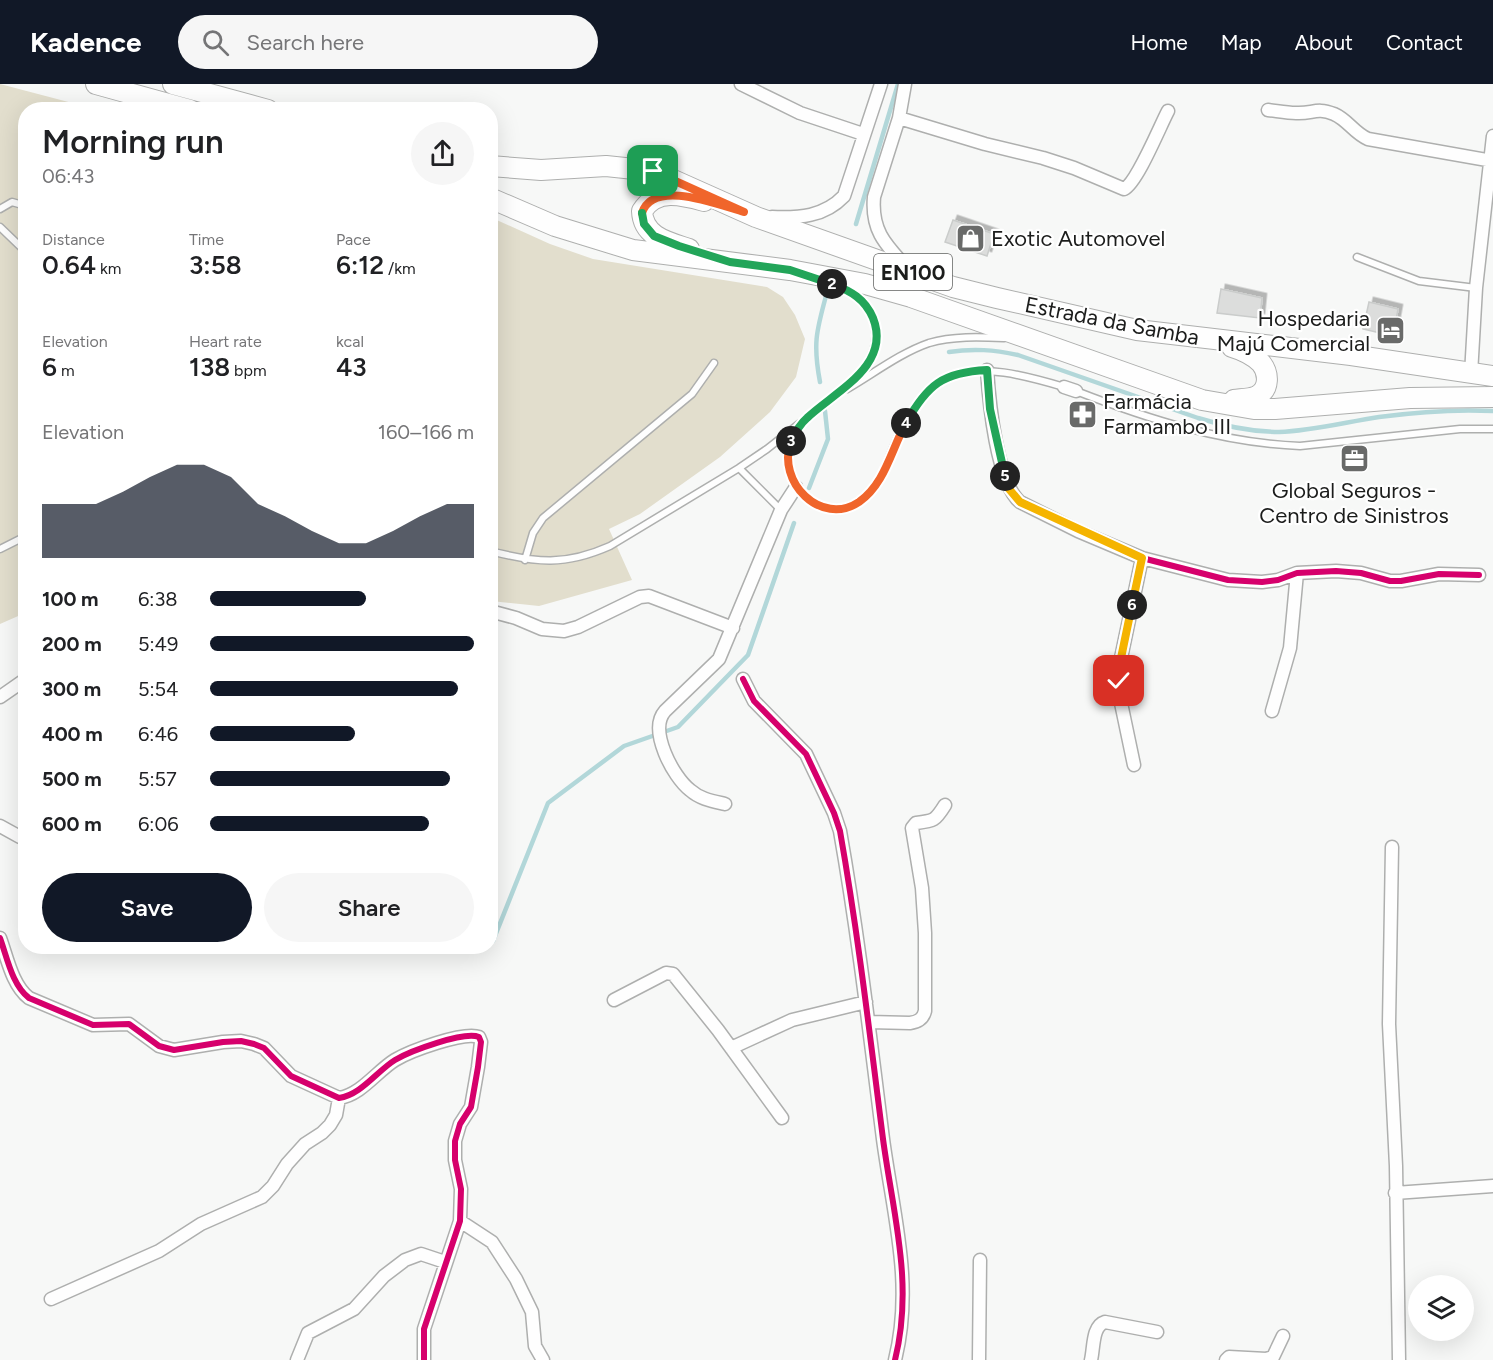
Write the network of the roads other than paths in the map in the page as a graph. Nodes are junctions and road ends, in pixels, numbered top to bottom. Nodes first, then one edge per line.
1 (96, 84) edge
2 (173, 84) edge
3 (741, 84) edge
4 (880, 84) edge
5 (905, 84) edge
6 (161, 102) edge
7 (239, 102) edge
8 (1268, 110) dead end
9 (1168, 111) dead end
10 (899, 118) junction
11 (864, 134) junction
12 (1493, 136) edge
13 (1491, 160) edge
14 (498, 167) edge
15 (498, 201) edge
16 (18, 203) edge
17 (0, 209) edge
18 (750, 214) junction
19 (0, 227) edge
20 (18, 244) edge
21 (1357, 257) dead end
22 (730, 262) junction
23 (790, 270) junction
24 (910, 271) junction
25 (1476, 288) junction
26 (1212, 340) junction
27 (1056, 350) junction
28 (714, 363) dead end
29 (987, 370) junction
30 (1471, 374) junction
31 (1493, 376) edge
32 (1493, 397) edge
33 (1202, 400) junction
34 (828, 401) junction
35 (806, 419) junction
36 (1493, 429) edge
37 (740, 468) junction
38 (796, 487) junction
39 (781, 510) junction
40 (18, 540) edge
41 (0, 549) edge
42 (498, 554) edge
43 (1142, 558) junction
44 (525, 560) junction
45 (1298, 573) junction
46 (1479, 575) dead end
47 (498, 613) edge
48 (733, 627) junction
49 (743, 679) dead end
50 (18, 685) edge
51 (0, 697) edge
52 (1272, 711) dead end
53 (1134, 765) dead end
54 (725, 804) dead end
55 (945, 805) dead end
56 (0, 826) edge
57 (18, 836) edge
58 (1392, 847) dead end
59 (0, 938) edge
60 (614, 1000) dead end
61 (866, 1002) junction
62 (869, 1022) junction
63 (731, 1048) junction
64 (339, 1098) junction
65 (782, 1118) dead end
66 (1493, 1186) edge
67 (1395, 1193) junction
68 (460, 1221) junction
69 (980, 1260) dead end
70 (445, 1262) junction
71 (51, 1299) dead end
72 (1157, 1332) dead end
73 (1283, 1336) dead end
74 (297, 1360) edge
75 (424, 1360) edge
76 (543, 1360) edge
77 (895, 1360) edge
78 (979, 1360) edge
79 (1092, 1360) edge
80 (1226, 1360) edge
81 (1400, 1360) edge

1 - 6 main road
2 - 7 main road
3 - 11 street
4 - 11 street
5 - 10 street
8 - 13 street
9 - 10 street
10 - 24 street
11 - 18 street
12 - 13 street
13 - 25 street
14 - 18 main road, EN100
15 - 22 main road, EN100
16 - 17 lane
18 - 22 main road
18 - 24 main road, Estrada da Samba / EN100
19 - 20 lane
21 - 25 lane
22 - 23 main road, Estrada da Samba / EN100
23 - 27 main road, Estrada da Samba / EN100
23 - 34 lane, Estrada da Samba
24 - 26 main road, Estrada da Samba / EN100
25 - 30 street
26 - 30 main road, Estrada da Samba / EN100
26 - 33 main road
27 - 33 main road, Estrada da Samba / EN100
27 - 34 lane, Estrada da Samba
28 - 44 lane
29 - 36 lane
29 - 38 lane
29 - 43 street
30 - 31 main road, Estrada da Samba / EN100
32 - 33 main road, Estrada da Samba / EN100
34 - 35 lane, Estrada da Samba
35 - 37 lane
35 - 38 lane, Estrada da Samba
37 - 39 lane
37 - 44 lane
38 - 39 street
39 - 48 street
40 - 41 lane
42 - 44 lane
43 - 45 street
43 - 53 street
45 - 46 street
45 - 52 street
47 - 48 street
48 - 54 street
49 - 61 street
50 - 51 street
55 - 62 street
56 - 57 street
58 - 67 street
59 - 64 street
60 - 63 street
61 - 62 street
61 - 63 street
62 - 77 street
63 - 65 street
64 - 68 street
64 - 71 street
66 - 67 street
67 - 81 street
68 - 70 street
68 - 76 street
69 - 78 street
70 - 74 street
70 - 75 street
72 - 79 street
73 - 80 street

